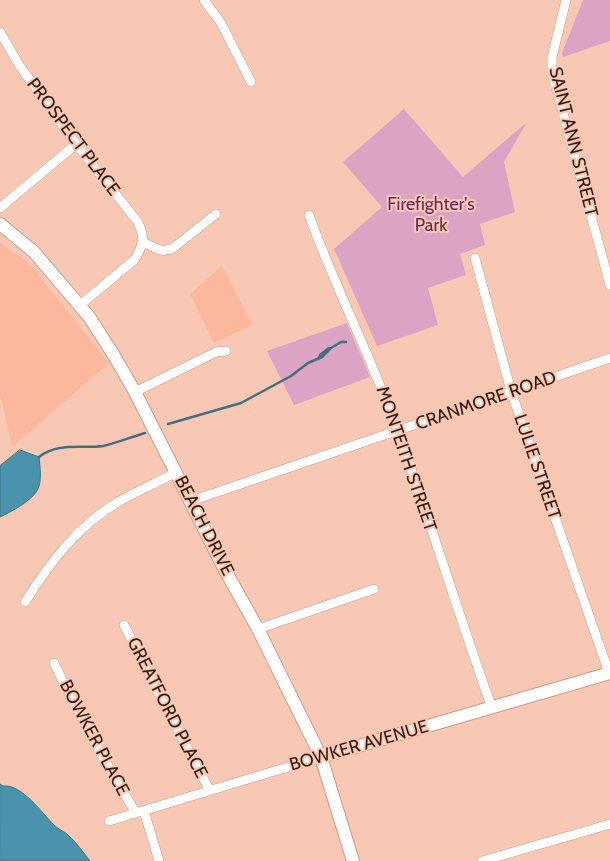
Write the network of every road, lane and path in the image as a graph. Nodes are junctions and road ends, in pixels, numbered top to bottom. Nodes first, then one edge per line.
1 (204, 0) edge
2 (566, 0) edge
3 (0, 32) edge
4 (251, 82) dead end
5 (76, 144) junction
6 (0, 208) edge
7 (216, 214) dead end
8 (309, 214) dead end
9 (0, 224) edge
10 (143, 242) junction
11 (475, 258) dead end
12 (610, 285) edge
13 (79, 306) junction
14 (226, 351) dead end
15 (610, 358) edge
16 (511, 391) junction
17 (135, 392) junction
18 (398, 431) junction
19 (176, 472) junction
20 (191, 501) junction
21 (374, 589) dead end
22 (25, 602) dead end
23 (124, 625) dead end
24 (258, 629) junction
25 (54, 663) dead end
26 (610, 673) edge
27 (492, 708) junction
28 (321, 757) junction
29 (210, 791) junction
30 (140, 812) junction
31 (109, 821) dead end
32 (610, 824) edge
33 (159, 861) edge
34 (354, 861) edge
35 (482, 861) edge

1 - 4 street
2 - 12 street, SAINT ANN STREET
3 - 5 street, PROSPECT PLACE
5 - 6 street
5 - 10 street, PROSPECT PLACE
7 - 10 street
8 - 18 street, MONTEITH STREET
9 - 13 main road, BEACH DRIVE
10 - 13 street
11 - 16 street, LULIE STREET
13 - 17 main road, BEACH DRIVE
14 - 17 street
15 - 16 street, CRANMORE ROAD
16 - 18 street, CRANMORE ROAD
16 - 26 street, LULIE STREET
17 - 19 main road, BEACH DRIVE
18 - 20 street, CRANMORE ROAD
18 - 27 street, MONTEITH STREET
19 - 20 main road, BEACH DRIVE
19 - 22 street
20 - 24 main road, BEACH DRIVE
21 - 24 street
23 - 29 street, GREATFORD PLACE
24 - 28 main road, BEACH DRIVE
25 - 30 street, BOWKER PLACE
26 - 27 main road, BOWKER AVENUE
27 - 28 main road, BOWKER AVENUE
28 - 29 street, BOWKER AVENUE
28 - 34 main road, BEACH DRIVE
29 - 30 street, BOWKER AVENUE
30 - 31 street, BOWKER AVENUE
30 - 33 street, BOWKER PLACE
32 - 35 street

